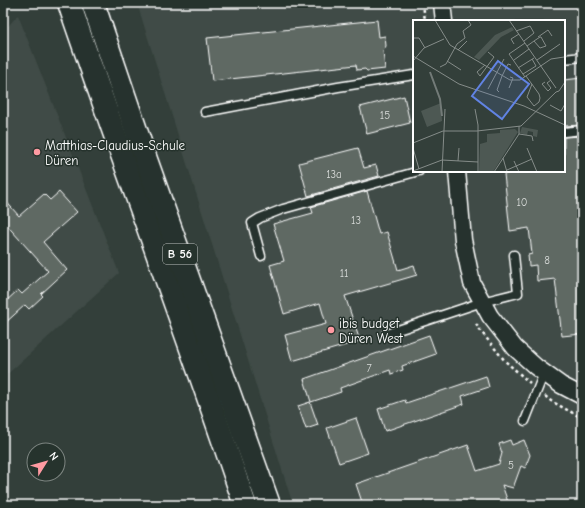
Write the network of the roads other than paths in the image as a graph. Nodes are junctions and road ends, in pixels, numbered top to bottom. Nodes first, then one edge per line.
1 (69, 3) edge
2 (93, 3) edge
3 (442, 3) edge
4 (444, 20) edge
5 (582, 57) edge
6 (565, 59) edge
7 (413, 75) edge
8 (205, 112) dead end
9 (582, 130) edge
10 (565, 132) edge
11 (415, 172) edge
12 (457, 172) edge
13 (514, 255) dead end
14 (261, 256) dead end
15 (482, 302) junction
16 (386, 334) dead end
17 (544, 373) junction
18 (582, 396) edge
19 (526, 421) dead end
20 (245, 505) edge
21 (269, 505) edge

1 - 20 main road, B 56
2 - 21 main road, B 56
3 - 4 street
5 - 6 lane
7 - 8 lane
9 - 10 lane
11 - 14 lane
12 - 15 street
13 - 15 lane
15 - 16 lane
15 - 17 street
17 - 18 street
17 - 19 lane

